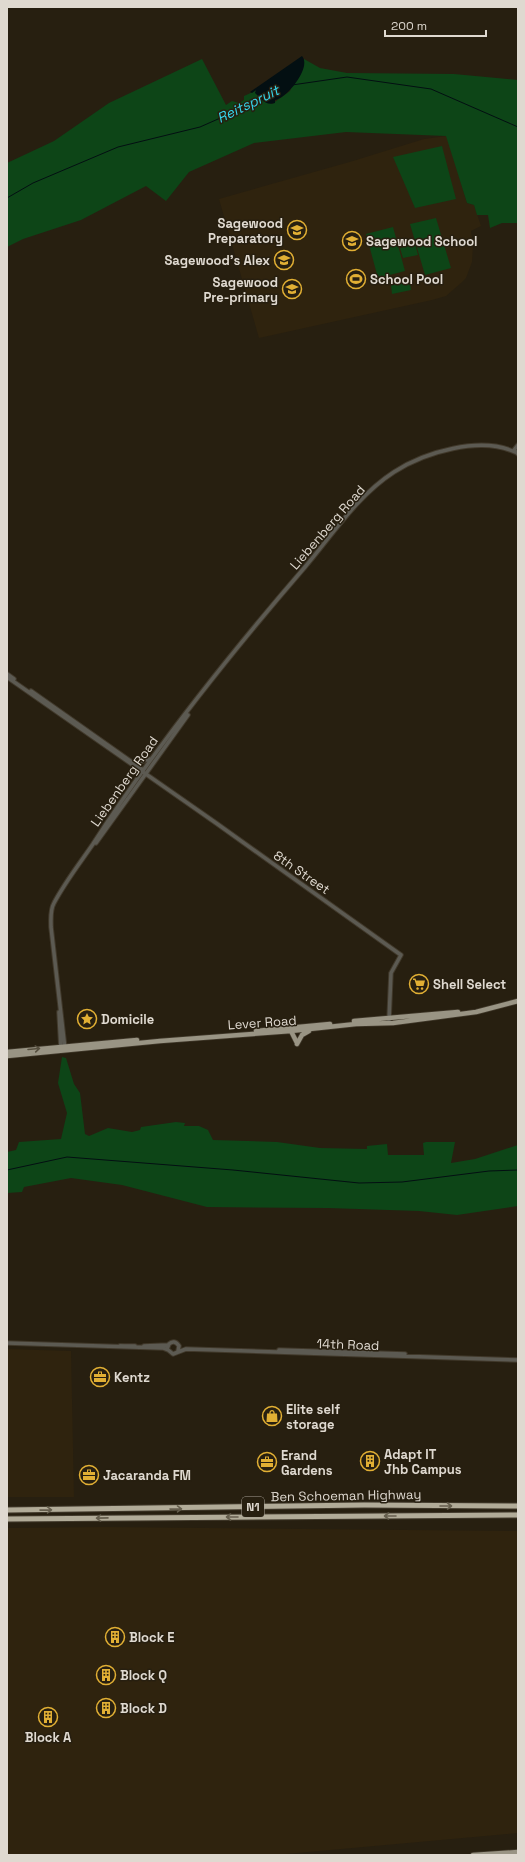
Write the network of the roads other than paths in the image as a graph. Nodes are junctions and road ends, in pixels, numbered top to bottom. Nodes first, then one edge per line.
1 (517, 446) edge
2 (506, 448) junction
3 (516, 453) edge
4 (7, 675) edge
5 (205, 689) junction
6 (150, 759) junction
7 (133, 764) junction
8 (142, 770) junction
9 (145, 773) junction
10 (135, 780) junction
11 (76, 869) junction
12 (518, 1000) edge
13 (390, 1021) junction
14 (313, 1029) junction
15 (291, 1032) junction
16 (63, 1049) junction
17 (7, 1052) edge
18 (7, 1056) edge
19 (7, 1343) edge
20 (168, 1344) junction
21 (115, 1346) junction
22 (179, 1346) junction
23 (168, 1350) junction
24 (178, 1351) junction
25 (518, 1359) edge
26 (518, 1505) edge
27 (7, 1510) edge
28 (518, 1516) edge
29 (7, 1519) edge
30 (518, 1852) edge
31 (473, 1855) edge

1 - 2 street, Liebenberg Road
1 - 3 street
2 - 3 street, Liebenberg Road
2 - 5 street, Liebenberg Road
4 - 7 street, 8th Street
5 - 6 street, Liebenberg Road
5 - 9 street, Liebenberg Road
6 - 7 street
6 - 8 street, Liebenberg Road
7 - 8 street, 8th Street
7 - 10 street
8 - 9 street, 8th Street
8 - 10 street, Liebenberg Road
9 - 11 street, Liebenberg Road
9 - 13 street, 8th Street
10 - 11 street, Liebenberg Road
11 - 16 street, Liebenberg Road
12 - 13 main road, Lever Road
13 - 14 main road, Lever Road
13 - 16 main road, Lever Road
14 - 15 main road, Lever Road
14 - 15 main road
15 - 16 main road, Lever Road
17 -> 16 main road, Lever Road
16 - 18 main road, Lever Road
19 - 21 street
20 - 21 street
20 - 22 street
20 - 23 street
21 - 23 street
22 - 24 street
22 - 25 street, 14th Road
23 - 24 street
24 - 25 street, 14th Road
27 -> 26 highway, Ben Schoeman Highway / N1
28 -> 29 highway, Ben Schoeman Highway / N1
30 - 31 main road

